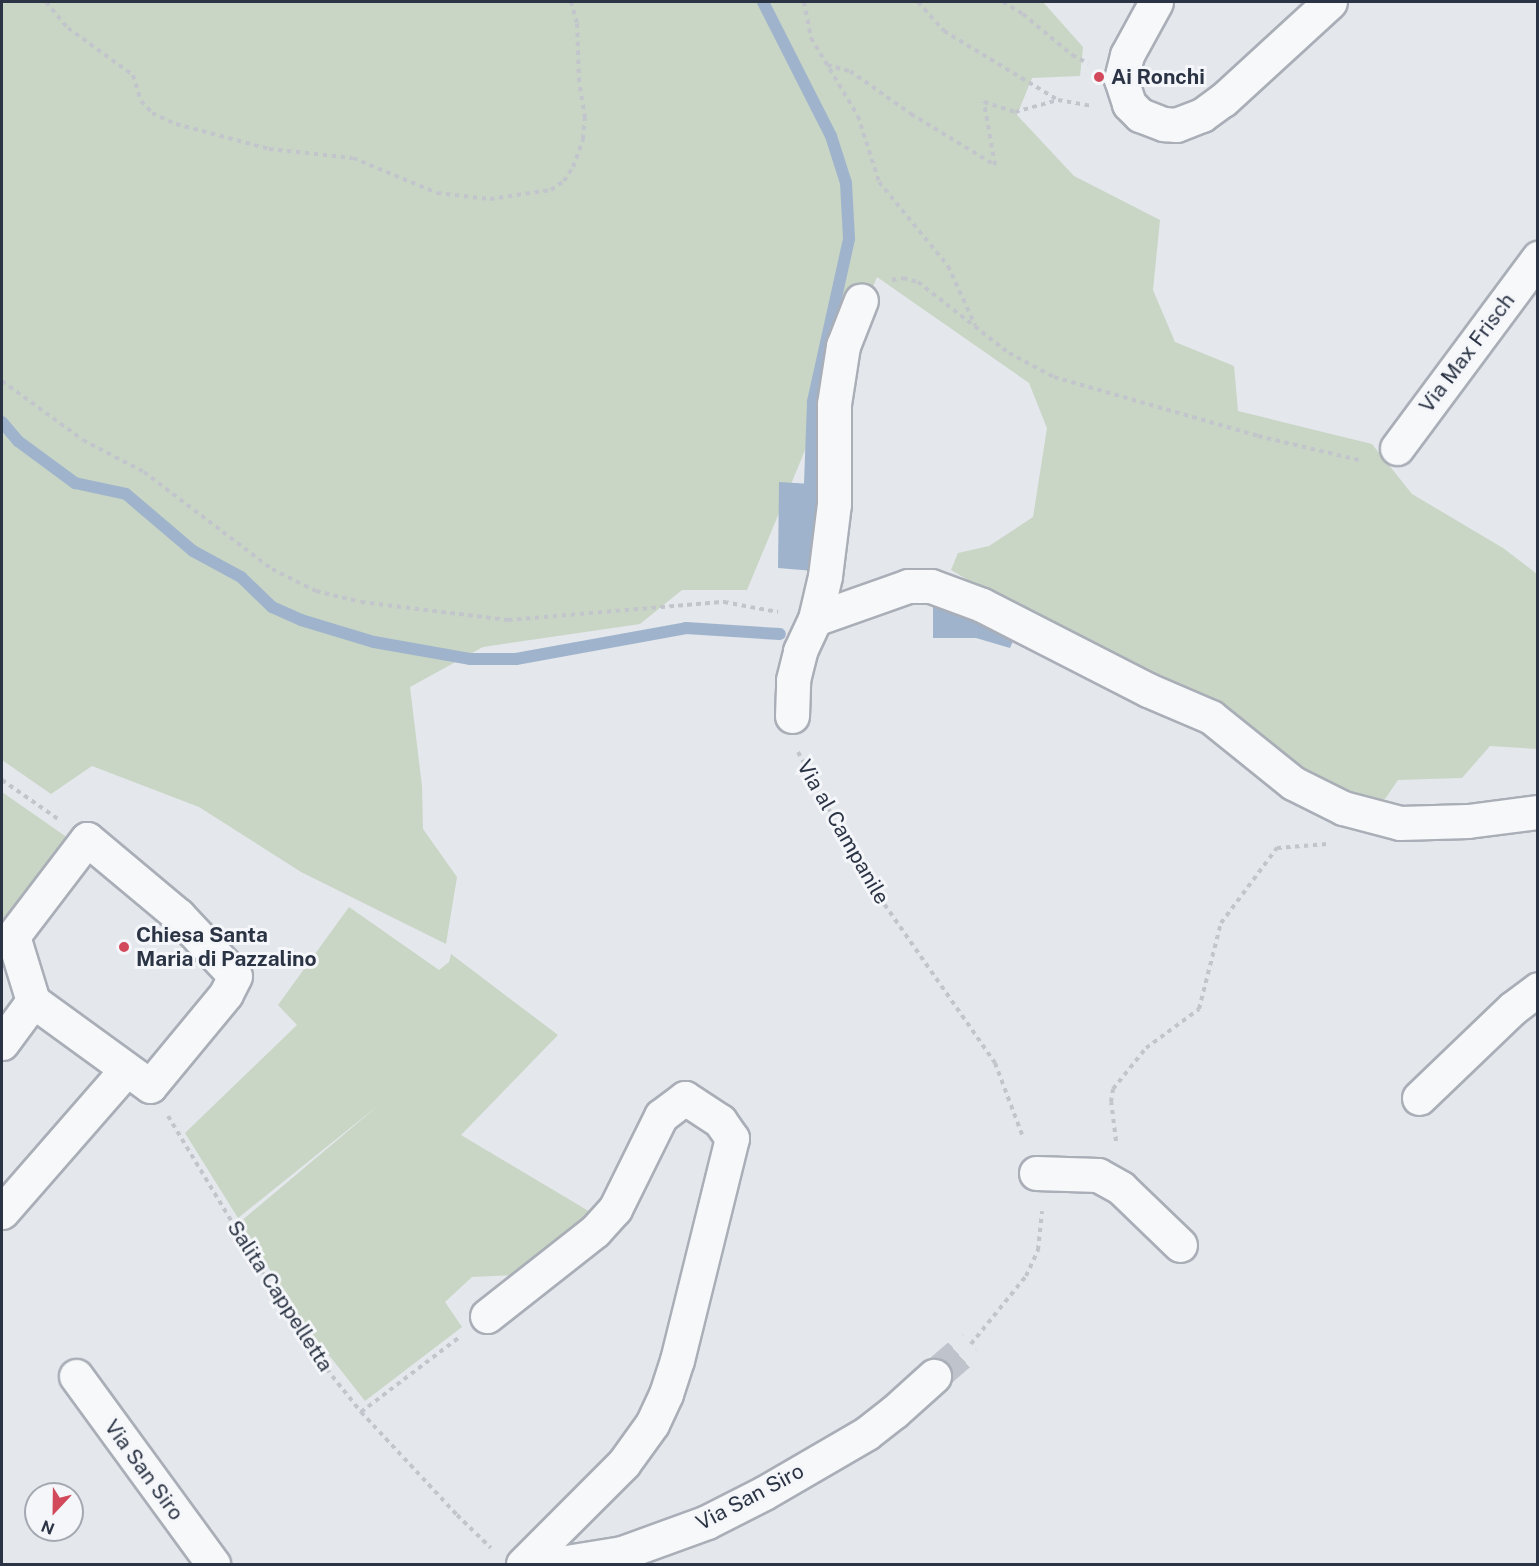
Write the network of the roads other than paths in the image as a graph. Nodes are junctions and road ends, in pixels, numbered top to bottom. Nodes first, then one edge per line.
1 (1156, 2) edge
2 (1330, 2) edge
3 (1538, 258) edge
4 (861, 300) road end
5 (1397, 448) road end
6 (815, 620) junction
7 (792, 716) road end
8 (1538, 812) edge
9 (1538, 989) edge
10 (33, 1001) junction
11 (2, 1043) edge
12 (138, 1078) junction
13 (1419, 1098) dead end
14 (1036, 1173) road end
15 (2, 1212) edge
16 (1180, 1245) dead end
17 (488, 1316) road end
18 (76, 1376) dead end
19 (929, 1380) tunnel mouth
20 (512, 1560) edge
21 (213, 1564) edge
22 (554, 1564) edge

1 - 2 street
3 - 5 street, Via Max Frisch
4 - 6 street
6 - 7 street
6 - 8 street
9 - 13 street
10 - 11 street
10 - 12 street
10 - 12 street
12 - 15 street
14 - 16 street
17 - 20 street
18 - 21 street, Via San Siro
19 - 22 street, Via San Siro

